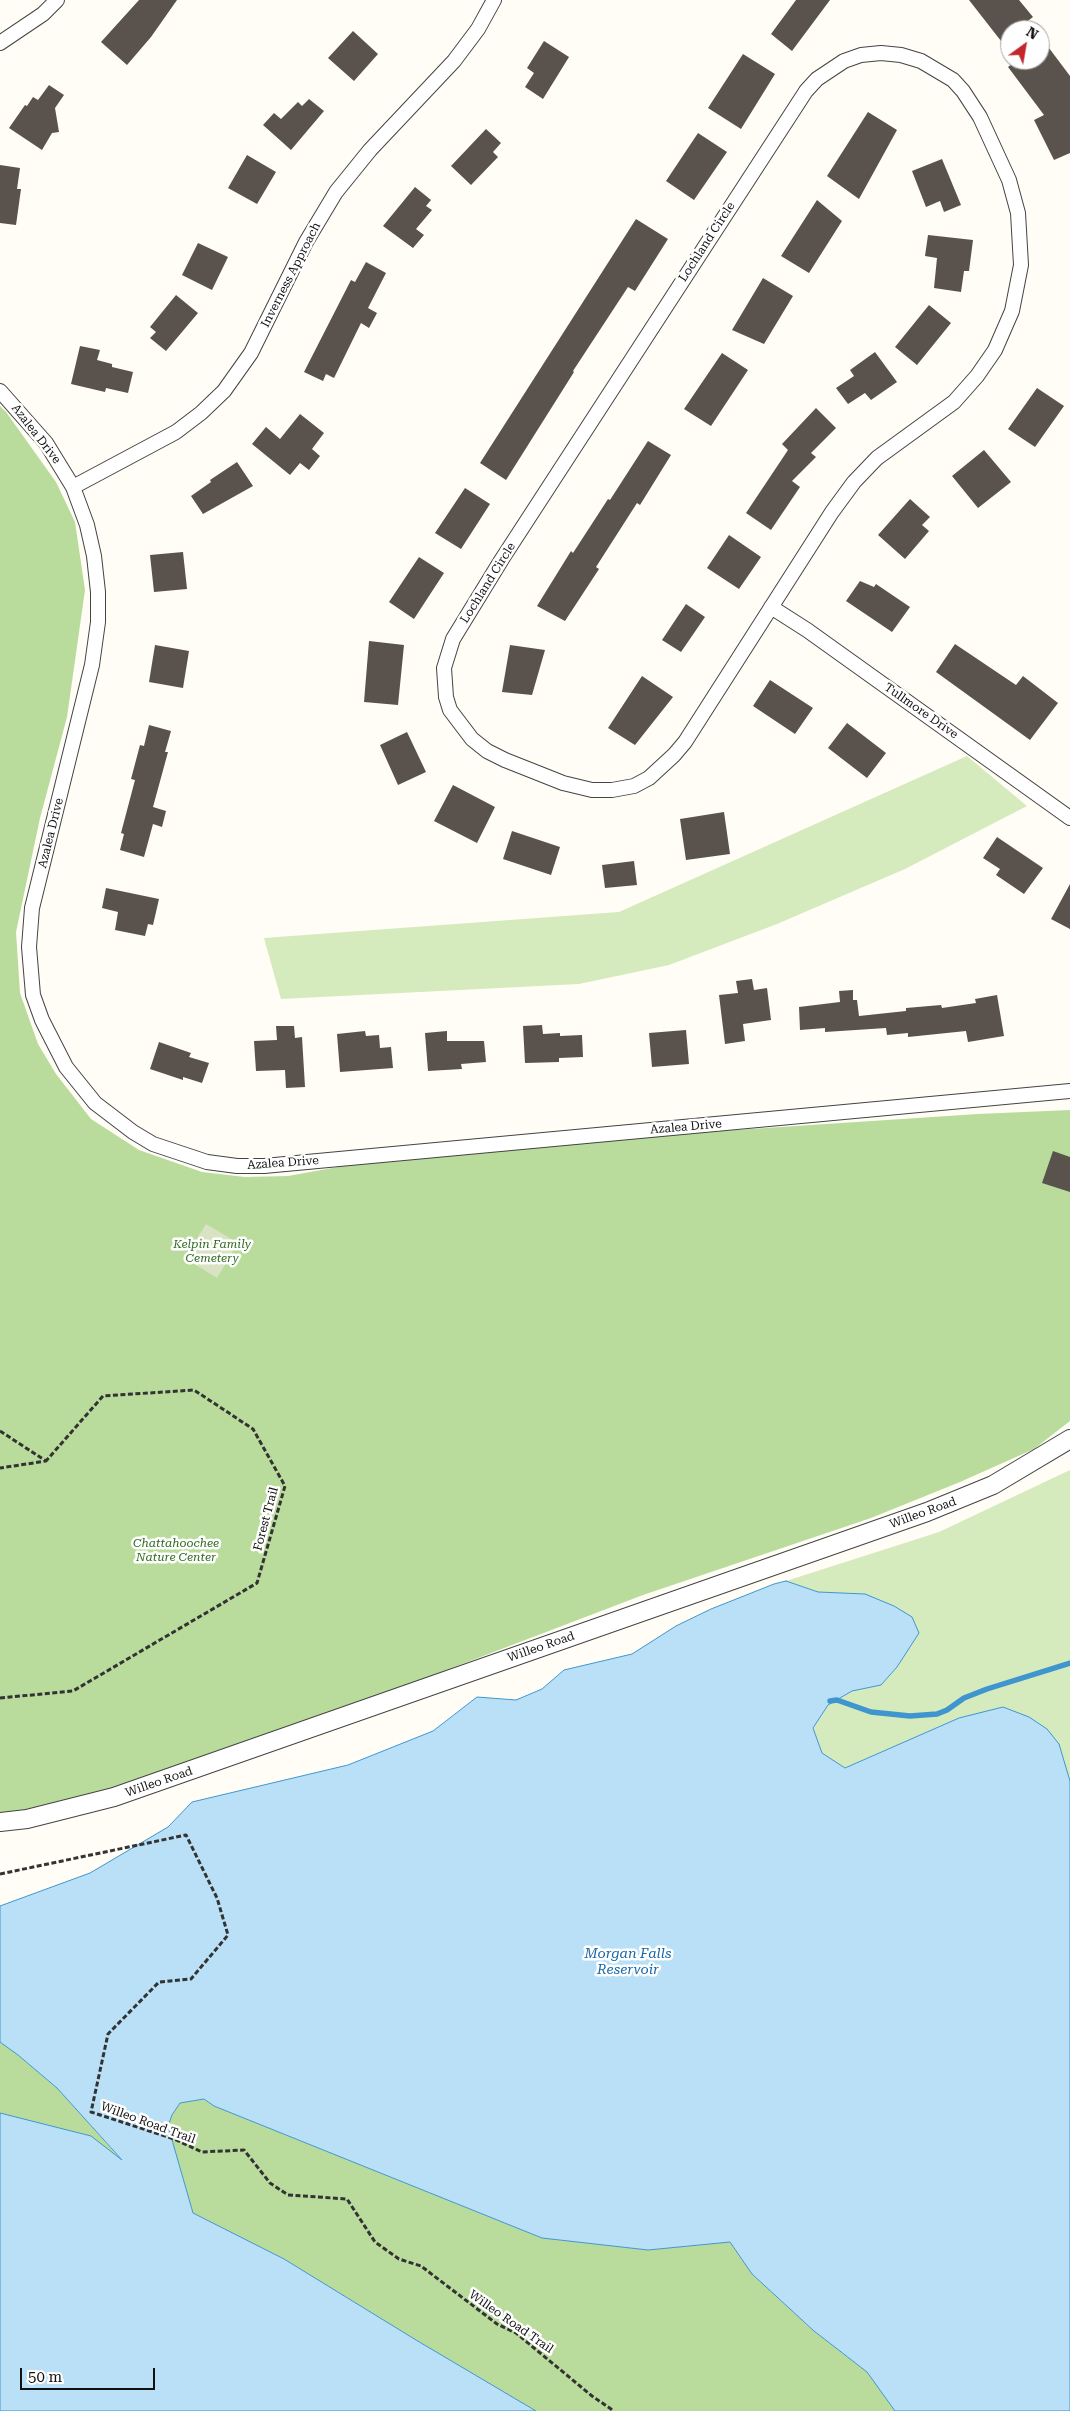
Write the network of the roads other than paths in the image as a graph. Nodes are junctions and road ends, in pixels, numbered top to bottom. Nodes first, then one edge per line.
1 (56, 0) edge
2 (494, 0) edge
3 (0, 43) edge
4 (0, 391) edge
5 (73, 487) junction
6 (771, 607) junction
7 (1070, 818) edge
8 (1070, 1091) edge
9 (1070, 1439) edge
10 (0, 1822) edge

1 - 3 street
2 - 5 street, Inverness Approach
4 - 5 street, Azalea Drive
5 - 8 street, Azalea Drive
6 - 6 street, Lochland Circle
6 - 7 street, Tullmore Drive
9 - 10 street, Willeo Road

